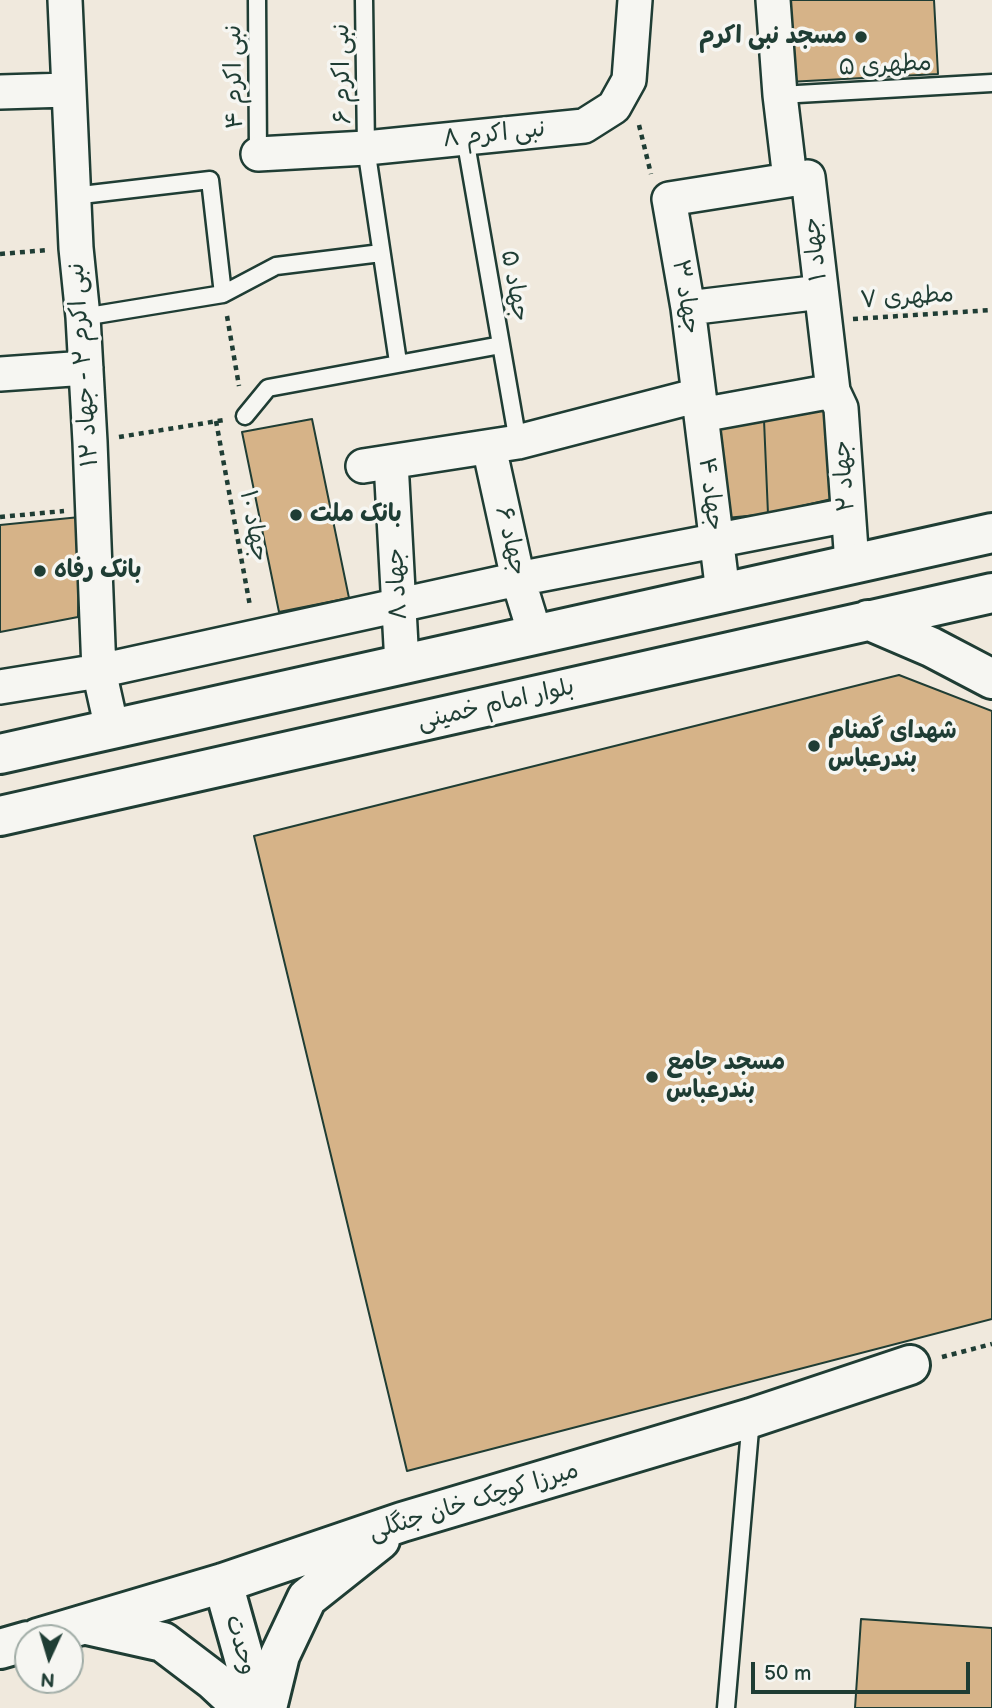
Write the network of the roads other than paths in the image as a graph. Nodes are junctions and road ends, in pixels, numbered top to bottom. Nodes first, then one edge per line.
1 (65, 0) edge
2 (257, 0) edge
3 (365, 0) edge
4 (635, 0) edge
5 (773, 0) edge
6 (992, 83) edge
7 (68, 90) junction
8 (0, 92) edge
9 (780, 95) junction
10 (465, 138) junction
11 (366, 148) junction
12 (258, 154) joint
13 (799, 178) junction
14 (73, 196) junction
15 (382, 253) junction
16 (223, 294) junction
17 (823, 306) junction
18 (688, 308) junction
19 (83, 317) junction
20 (500, 345) junction
21 (398, 362) junction
22 (86, 368) junction
23 (0, 374) edge
24 (833, 391) junction
25 (700, 405) junction
26 (244, 416) road end
27 (503, 445) junction
28 (848, 515) junction
29 (992, 533) edge
30 (716, 540) junction
31 (852, 564) junction
32 (518, 579) junction
33 (723, 593) junction
34 (992, 593) edge
35 (399, 606) junction
36 (868, 620) junction
37 (535, 635) junction
38 (401, 664) junction
39 (99, 671) junction
40 (992, 679) edge
41 (0, 687) edge
42 (112, 729) junction
43 (0, 754) edge
44 (0, 816) edge
45 (910, 1365) road end
46 (751, 1418) junction
47 (402, 1522) junction
48 (223, 1583) junction
49 (85, 1625) joint
50 (243, 1708) edge
51 (258, 1708) edge
52 (267, 1708) edge
53 (726, 1708) edge

1 - 7 street, نبی اکرم ۲ - جهاد ۱۲
2 - 12 lane, نبی اکرم ۴
3 - 11 lane, نبی اکرم ۶
4 - 10 street, نبی اکرم ۸
5 - 9 street, جهاد ۱
6 - 9 lane, مطهری ۵
7 - 8 street
7 - 14 street, نبی اکرم ۲ - جهاد ۱۲
9 - 13 street, جهاد ۱
10 - 11 street, نبی اکرم ۸
10 - 20 lane, جهاد ۵
11 - 12 street, نبی اکرم ۸
11 - 15 lane, نبی اکرم ۶
13 - 17 street, جهاد ۱
13 - 18 street, جهاد ۳
14 - 16 lane
14 - 19 street, نبی اکرم ۲ - جهاد ۱۲
15 - 16 lane
15 - 21 lane, نبی اکرم ۶
16 - 19 lane
17 - 18 street
17 - 24 street, جهاد ۱
18 - 25 street, جهاد ۳
19 - 22 street, نبی اکرم ۲ - جهاد ۱۲
20 - 21 lane
20 - 27 lane, جهاد ۵
21 - 26 lane
22 - 23 street
22 - 39 street, نبی اکرم ۲ - جهاد ۱۲
24 - 25 street
24 - 28 street, جهاد ۲
25 - 27 street
25 - 30 street, جهاد ۴
27 - 32 street, جهاد ۶
27 - 35 street, جهاد ۸
28 - 30 street
28 - 31 street, جهاد ۲
29 - 31 main road
30 - 32 street
30 - 33 street, جهاد ۴
31 - 33 main road
32 - 35 street
32 - 37 street, جهاد ۶
33 - 37 main road
34 - 36 main road, بلوار امام خمینی
35 - 38 street, جهاد ۸
35 - 39 street
36 - 40 main road
36 - 44 main road, بلوار امام خمینی
37 - 38 main road
38 - 42 main road
39 - 41 street
39 - 42 street, نبی اکرم ۲ - جهاد ۱۲
42 - 43 main road
45 - 46 main road, میرزا کوچک خان جنگلی
46 - 47 main road, میرزا کوچک خان جنگلی
46 - 53 lane
47 - 48 main road, میرزا کوچک خان جنگلی
47 - 52 main road
48 - 49 main road, میرزا کوچک خان جنگلی
48 - 51 main road, وحدت
49 - 50 main road

